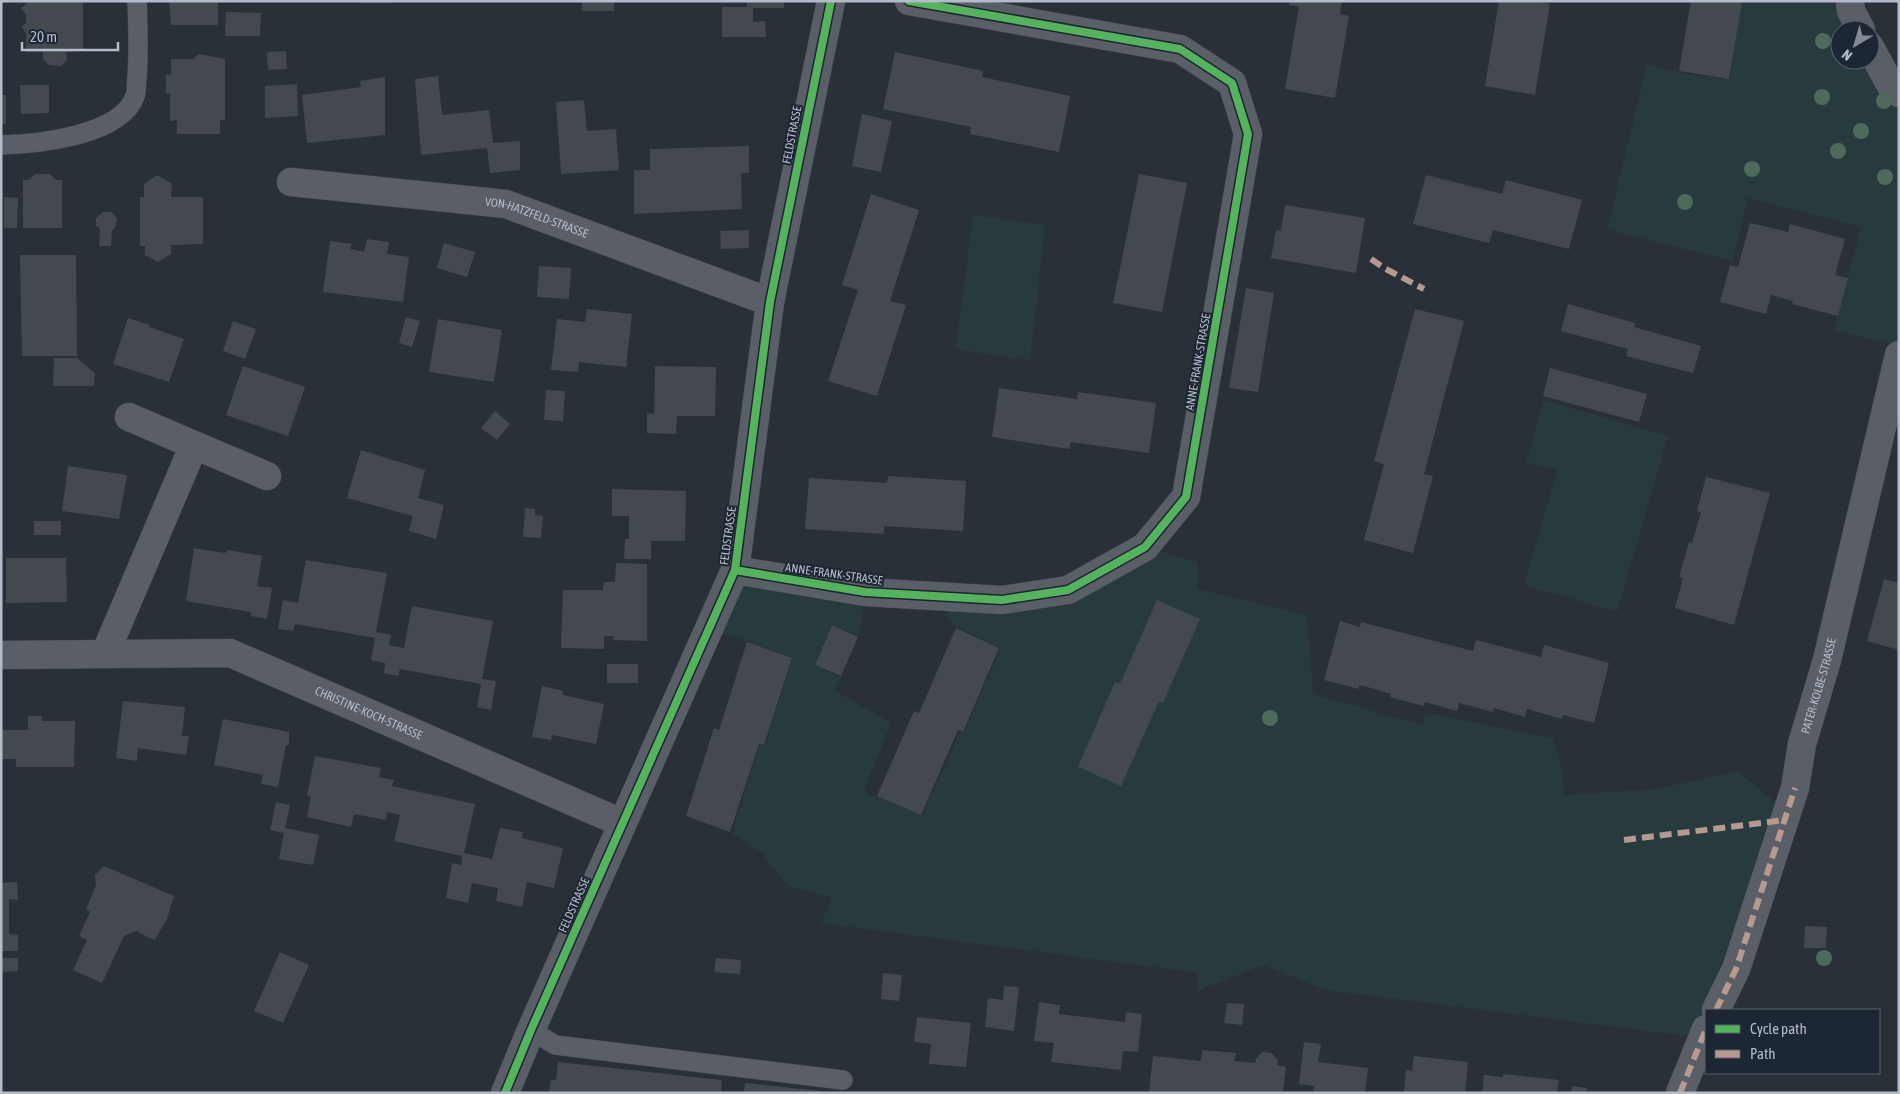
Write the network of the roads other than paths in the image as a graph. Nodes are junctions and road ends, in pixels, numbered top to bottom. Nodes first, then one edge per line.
1 (137, 1) edge
2 (831, 1) edge
3 (909, 1) edge
4 (1850, 1) edge
5 (1855, 20) edge
6 (1880, 66) edge
7 (1899, 93) edge
8 (1, 145) edge
9 (291, 182) dead end
10 (770, 302) junction
11 (1899, 354) edge
12 (129, 417) dead end
13 (194, 445) junction
14 (267, 476) dead end
15 (735, 570) junction
16 (105, 654) junction
17 (1, 655) edge
18 (622, 824) junction
19 (1716, 1009) edge
20 (531, 1030) junction
21 (1705, 1031) edge
22 (843, 1080) dead end
23 (505, 1093) edge
24 (1680, 1093) edge

1 - 8 lane
2 - 10 street, FELDSTRASSE
3 - 15 street, ANNE-FRANK-STRASSE
4 - 5 street
6 - 7 street
9 - 10 street, VON-HATZFELD-STRASSE
10 - 15 street, FELDSTRASSE
11 - 19 street, PATER-KOLBE-STRASSE
12 - 13 street
13 - 14 street
13 - 16 street
15 - 18 street, FELDSTRASSE
16 - 17 street, CHRISTINE-KOCH-STRASSE
16 - 18 street, CHRISTINE-KOCH-STRASSE
18 - 20 street, FELDSTRASSE
20 - 22 lane
20 - 23 street, FELDSTRASSE
21 - 24 street

